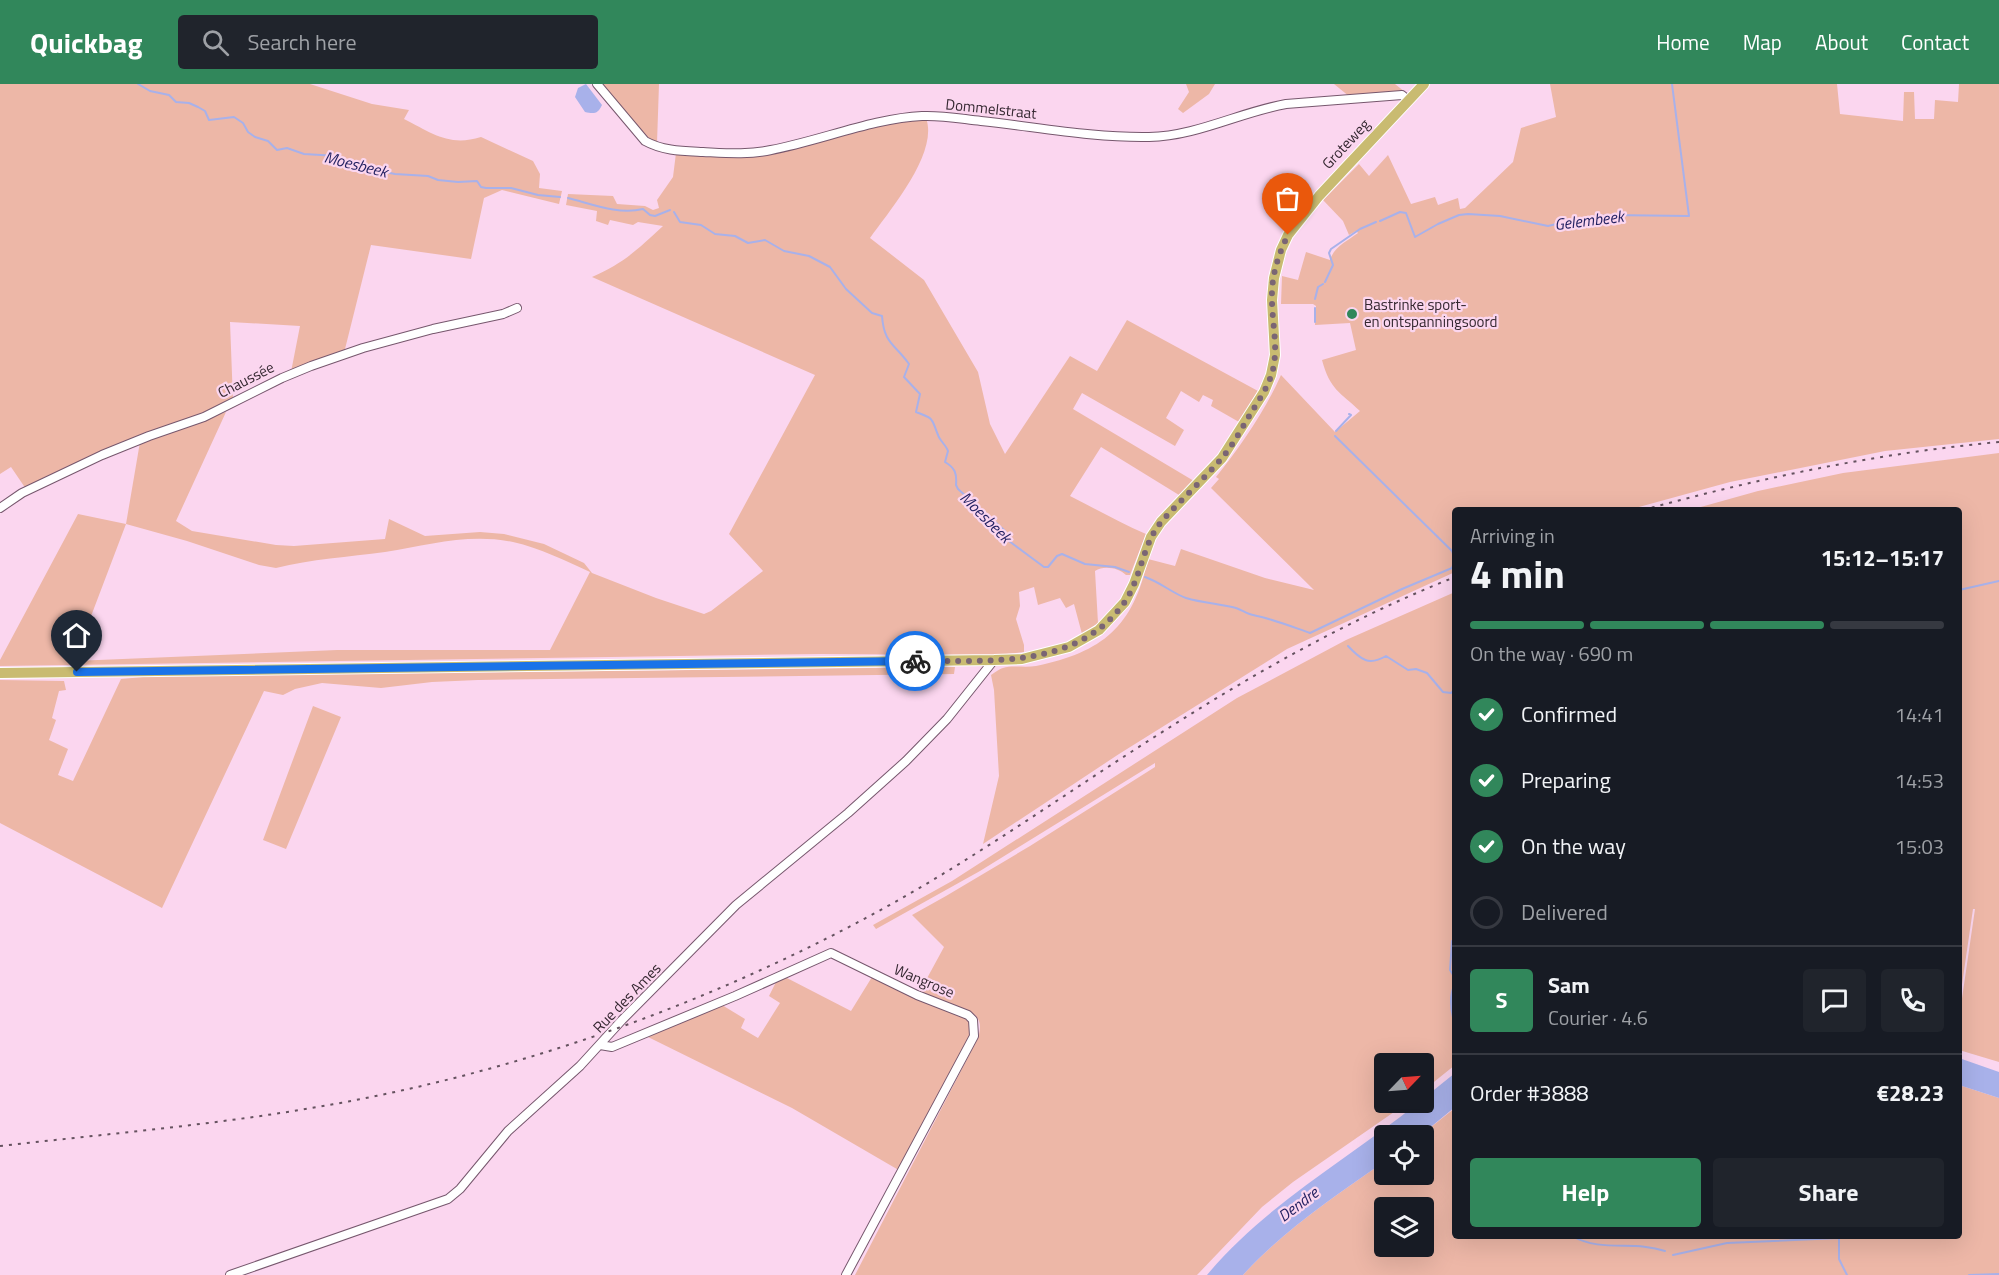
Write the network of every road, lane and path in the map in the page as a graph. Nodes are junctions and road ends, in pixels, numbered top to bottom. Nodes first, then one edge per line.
1 (597, 84) edge
2 (1424, 84) edge
3 (1408, 100) junction
4 (518, 308) dead end
5 (0, 508) edge
6 (994, 660) junction
7 (0, 673) edge
8 (600, 1045) junction
9 (230, 1275) edge
10 (846, 1275) edge

1 - 3 street, Dommelstraat
2 - 3 main road, Groteweg
3 - 6 main road, Groteweg
4 - 5 street, Chaussée
6 - 7 main road, Groteweg
6 - 8 street, Rue des Ames
8 - 9 street, Rue des Ames
8 - 10 street, Wangrose

